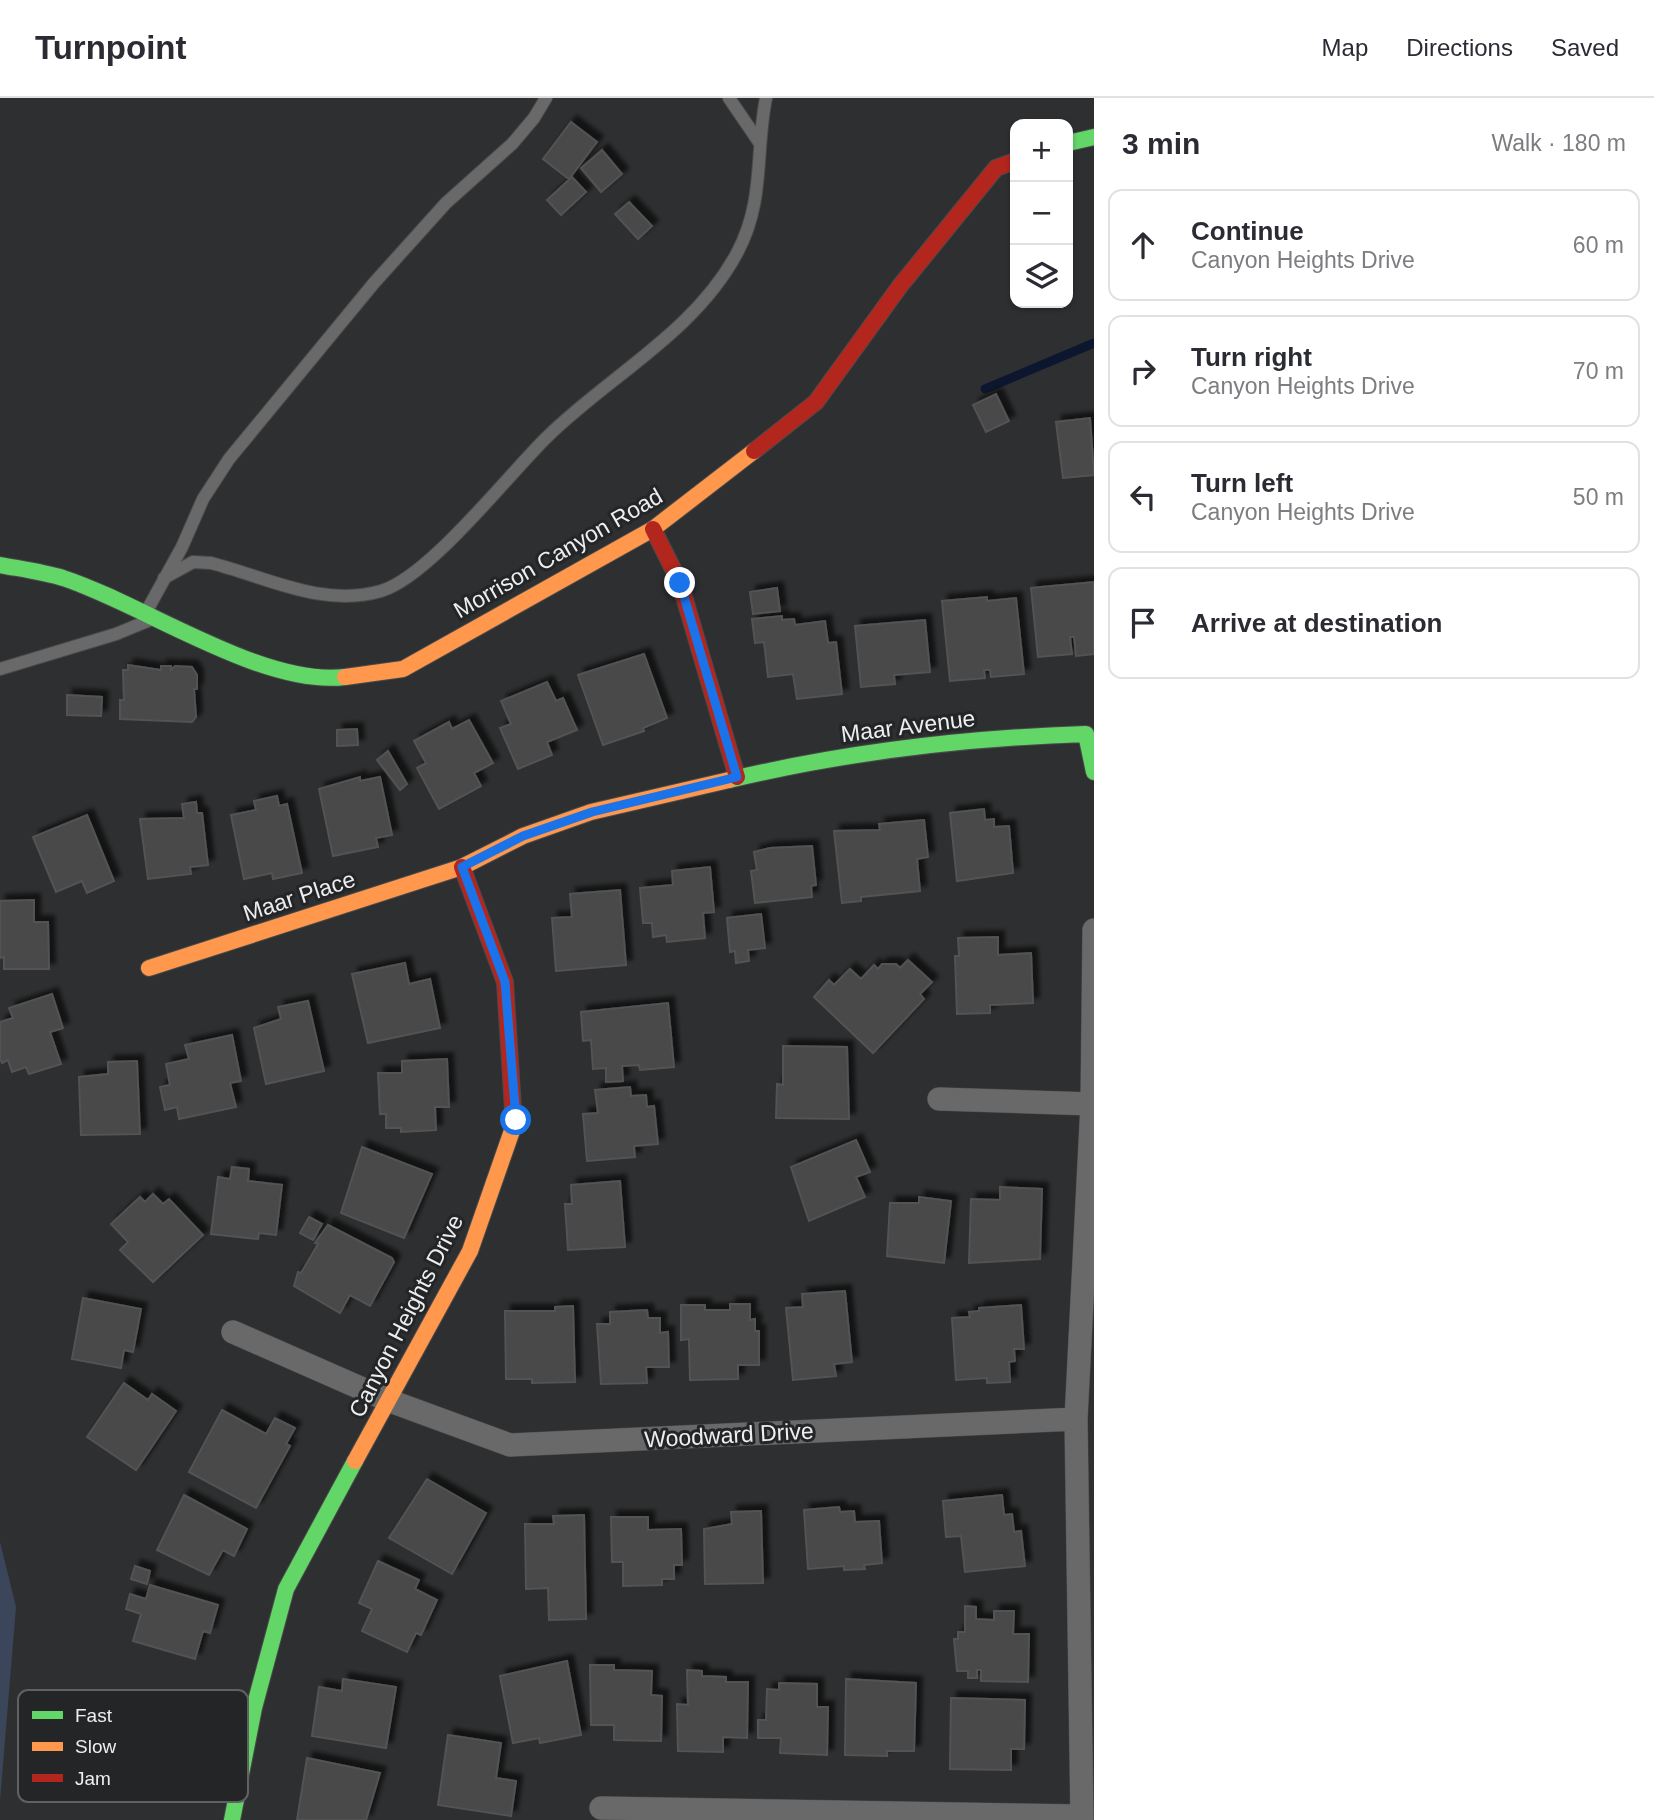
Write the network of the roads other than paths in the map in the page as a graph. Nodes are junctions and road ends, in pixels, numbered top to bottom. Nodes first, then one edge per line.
1 (546, 98) edge
2 (729, 98) edge
3 (766, 98) edge
4 (1094, 137) edge
5 (760, 142) junction
6 (1073, 142) edge
7 (1010, 163) edge
8 (653, 529) junction
9 (0, 565) edge
10 (164, 578) junction
11 (149, 616) junction
12 (0, 669) edge
13 (1094, 772) edge
14 (737, 777) junction
15 (462, 867) junction
16 (1094, 930) edge
17 (149, 968) dead end
18 (939, 1099) dead end
19 (1092, 1104) junction
20 (233, 1332) dead end
21 (390, 1401) junction
22 (1076, 1419) junction
23 (248, 1739) edge
24 (236, 1802) edge
25 (601, 1808) dead end
26 (1082, 1818) edge
27 (232, 1820) edge

1 - 10 lane
2 - 5 lane
3 - 5 lane
4 - 6 street
5 - 10 lane
7 - 8 street, Morrison Canyon Road
8 - 11 street, Morrison Canyon Road
8 - 14 street
9 - 11 street, Morrison Canyon Road
10 - 11 lane
11 - 12 lane
13 - 14 street, Maar Avenue
14 - 15 street
15 - 17 street, Maar Place
15 - 21 street, Canyon Heights Drive
16 - 19 street
18 - 19 street
19 - 22 street
20 - 21 street, Woodward Drive
21 - 22 street, Woodward Drive
21 - 23 street, Canyon Heights Drive
22 - 26 street
24 - 27 street, Canyon Heights Drive
25 - 26 street

